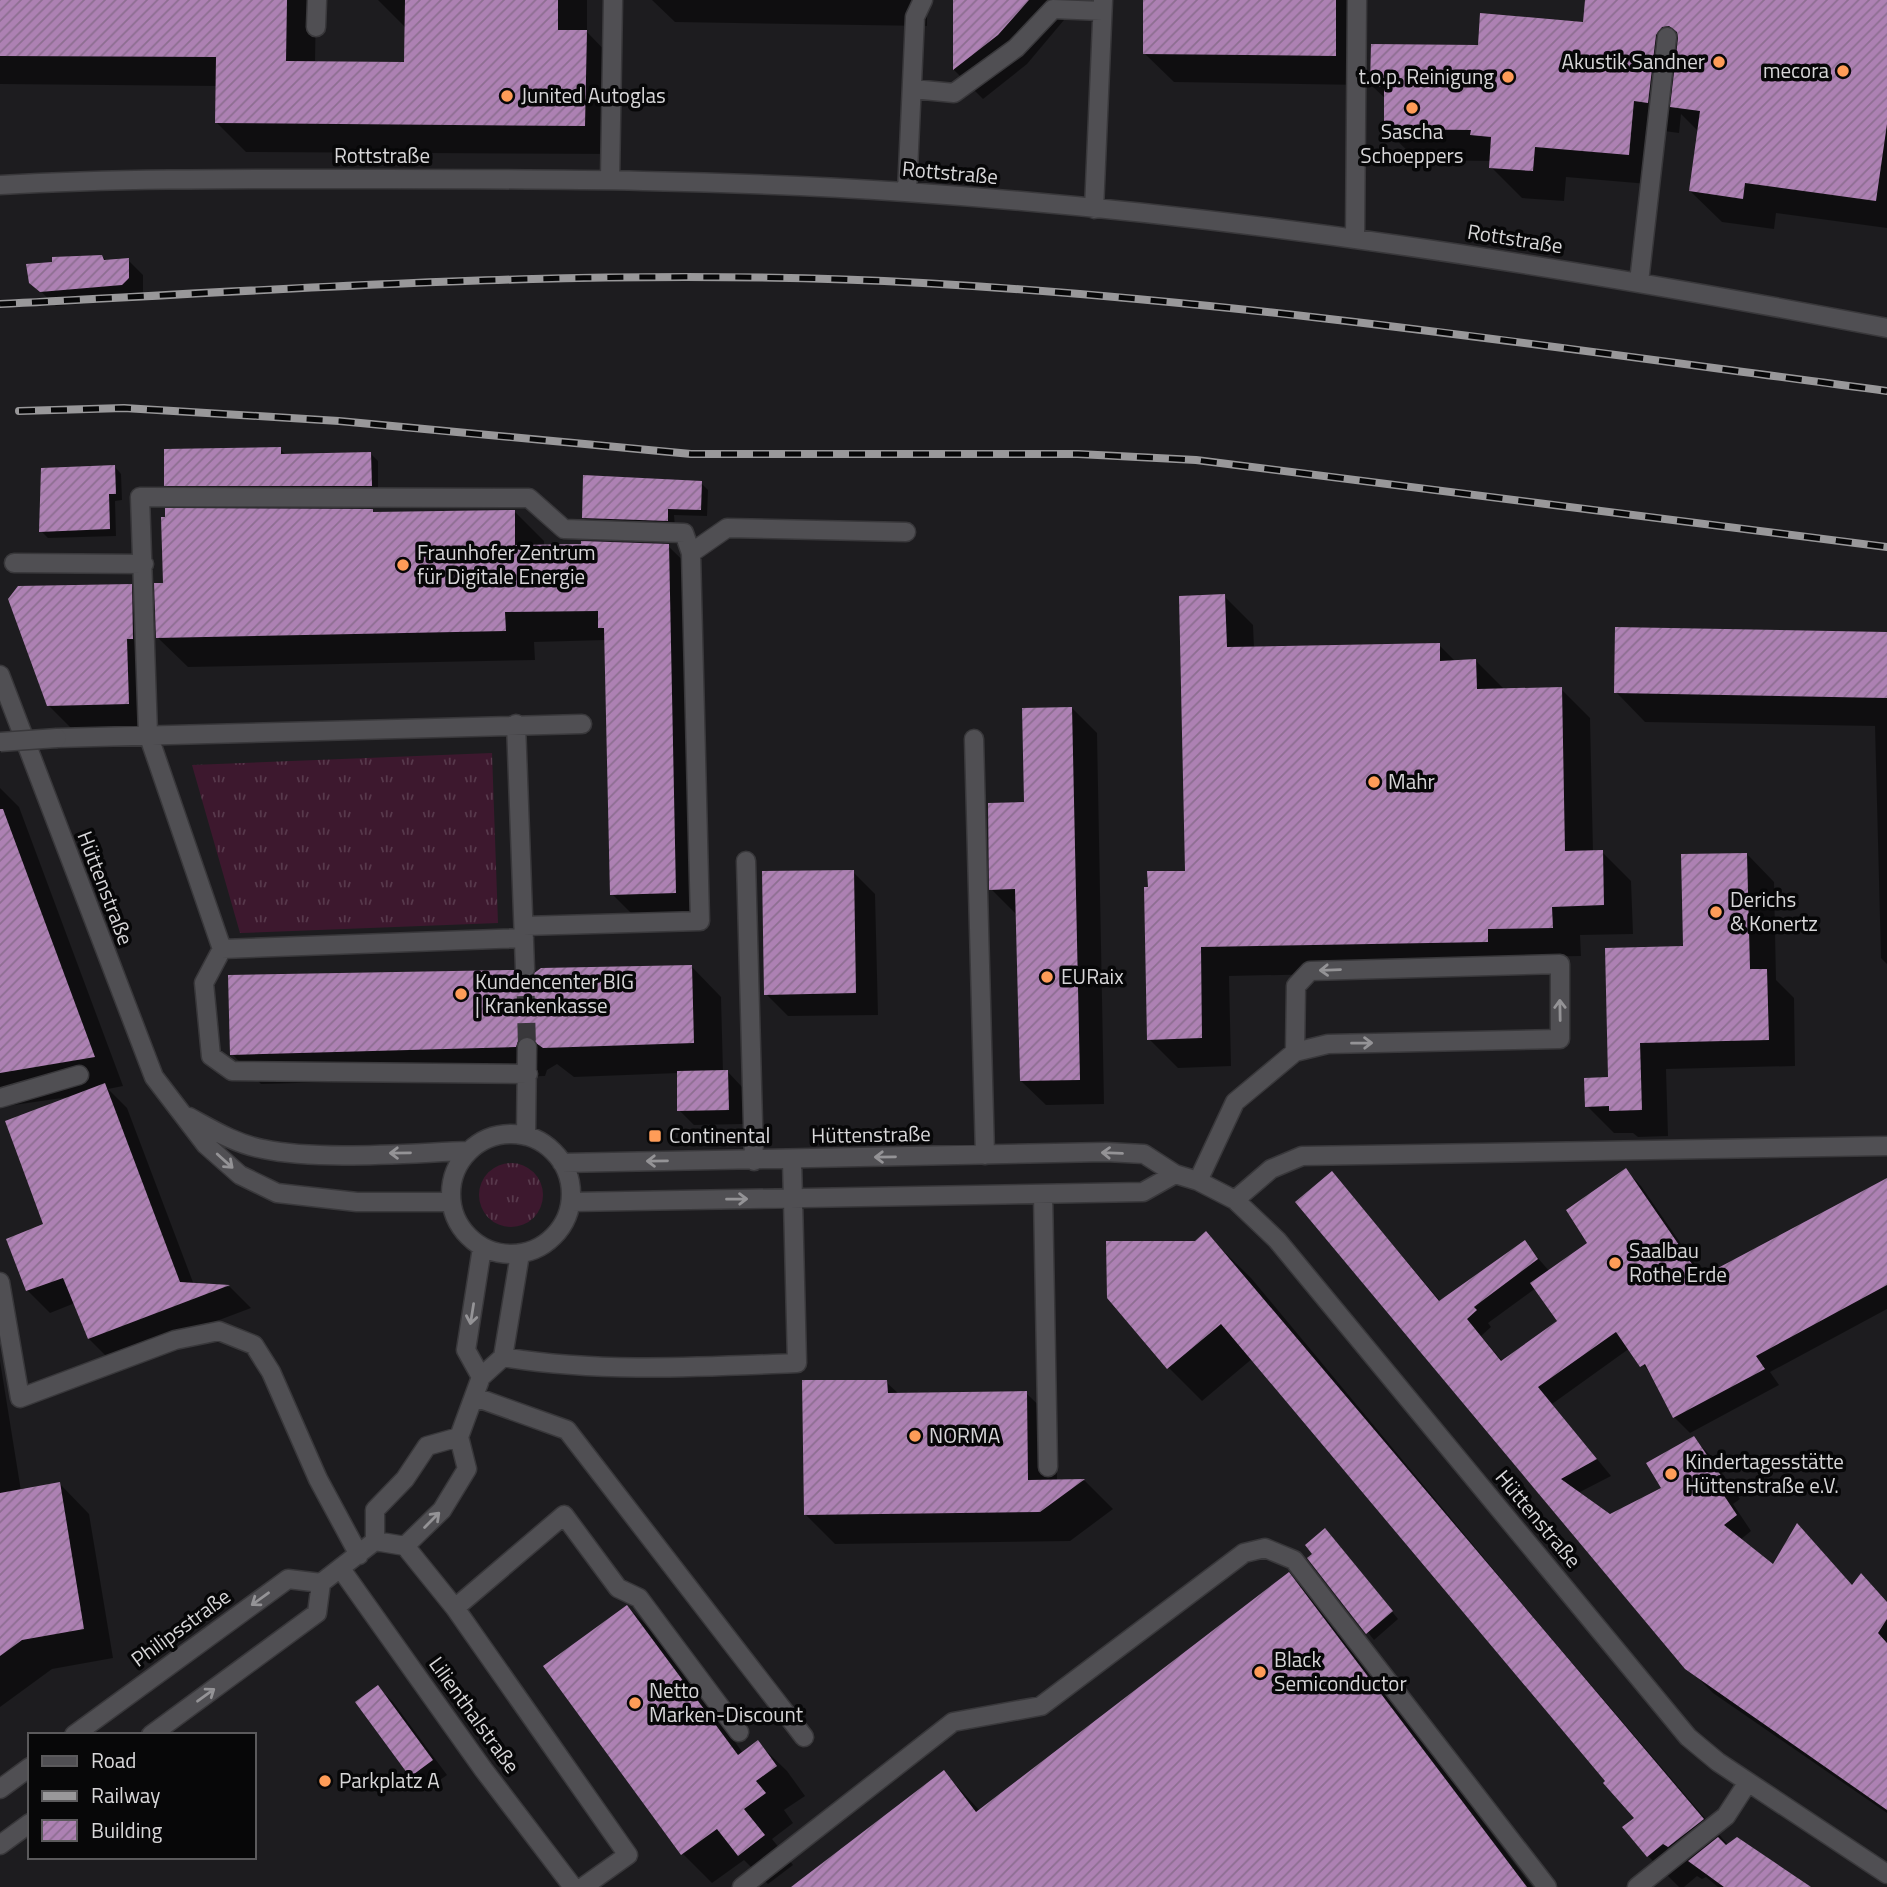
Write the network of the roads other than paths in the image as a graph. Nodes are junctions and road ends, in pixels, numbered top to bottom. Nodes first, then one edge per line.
1 (317, 0) edge
2 (613, 0) edge
3 (923, 0) edge
4 (1357, 0) edge
5 (1102, 5) edge
6 (316, 27) dead end
7 (1667, 37) dead end
8 (913, 89) junction
9 (610, 180) junction
10 (0, 185) edge
11 (907, 192) junction
12 (1094, 209) junction
13 (1355, 238) junction
14 (1639, 282) junction
15 (1887, 328) edge
16 (906, 532) dead end
17 (691, 553) junction
18 (14, 563) dead end
19 (144, 564) junction
20 (0, 675) edge
21 (582, 723) dead end
22 (516, 724) junction
23 (148, 734) junction
24 (974, 739) dead end
25 (0, 742) edge
26 (746, 861) dead end
27 (524, 932) junction
28 (222, 949) junction
29 (525, 969) tunnel mouth
30 (527, 1047) tunnel mouth
31 (1294, 1052) junction
32 (528, 1074) junction
33 (79, 1075) dead end
34 (0, 1098) edge
35 (179, 1111) junction
36 (526, 1136) junction
37 (1887, 1146) edge
38 (468, 1151) junction
39 (985, 1155) junction
40 (792, 1160) junction
41 (754, 1161) junction
42 (562, 1163) junction
43 (1175, 1174) junction
44 (1198, 1181) junction
45 (1043, 1194) junction
46 (792, 1197) junction
47 (1235, 1200) junction
48 (450, 1202) junction
49 (571, 1202) junction
50 (482, 1248) junction
51 (520, 1254) junction
52 (0, 1282) edge
53 (503, 1357) junction
54 (481, 1377) junction
55 (475, 1397) junction
56 (459, 1437) junction
57 (1048, 1467) dead end
58 (375, 1541) junction
59 (405, 1546) junction
60 (359, 1555) junction
61 (341, 1569) junction
62 (321, 1583) junction
63 (455, 1608) junction
64 (739, 1732) dead end
65 (77, 1733) edge
66 (154, 1733) edge
67 (804, 1737) dead end
68 (28, 1768) edge
69 (1748, 1782) junction
70 (0, 1789) edge
71 (28, 1824) edge
72 (0, 1845) edge
73 (1887, 1874) edge
74 (573, 1887) edge
75 (583, 1887) edge
76 (742, 1887) edge
77 (1547, 1887) edge
78 (1637, 1887) edge

1 - 6 street
2 - 9 street
3 - 8 street
4 - 13 street
5 - 8 street
5 - 12 street
7 - 14 street
8 - 11 street
9 - 10 street, Rottstraße
9 - 11 street, Rottstraße
11 - 12 street, Rottstraße
12 - 13 street, Rottstraße
13 - 14 street, Rottstraße
14 - 15 street, Rottstraße
16 - 17 street
17 - 19 street
17 - 27 street
18 - 19 street
19 - 23 street
20 - 35 street, Hüttenstraße
21 - 22 street
22 - 23 street
22 - 27 street
23 - 25 street, bridge
23 - 28 street
24 - 39 street
26 - 41 street
27 - 28 street
27 - 29 street
28 - 32 street
30 - 32 street
31 -> 31 street
31 - 44 street
32 - 36 street
33 - 34 street
38 -> 35 street, Hüttenstraße
35 -> 48 street, Hüttenstraße
36 - 38 street
36 - 42 street
37 - 47 street
38 - 48 street
39 -> 40 street, Hüttenstraße
43 -> 39 street, Hüttenstraße
40 - 41 street, Hüttenstraße
40 - 46 street
41 -> 42 street, Hüttenstraße
42 - 49 street
43 - 44 street, Hüttenstraße
43 - 45 street
44 - 47 street, Hüttenstraße
45 - 46 street
45 - 57 street
49 -> 46 street
46 - 53 street
47 - 69 street, Hüttenstraße
48 - 50 street
49 - 51 street
50 - 51 street
50 -> 54 street
51 - 53 street
52 - 60 street
53 - 54 street
54 - 55 street
55 - 56 street
55 - 67 street
56 - 58 street
59 -> 56 street
58 - 59 street
58 - 60 street
59 - 63 street
60 - 61 street
61 - 62 street
61 - 74 street, Lilienthalstraße
62 -> 65 street, Philipsstraße
66 -> 62 street
63 - 64 street
63 - 75 street
68 - 70 street
69 - 73 street, Hüttenstraße
69 - 78 street
71 - 72 street
76 - 77 street

